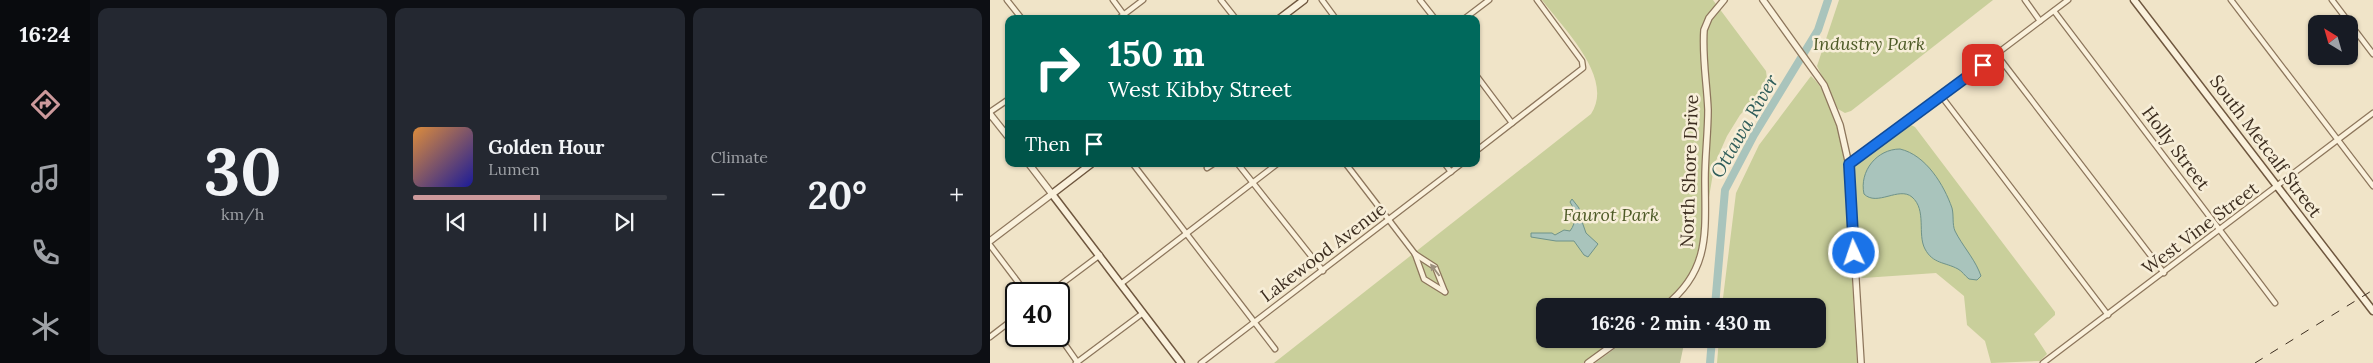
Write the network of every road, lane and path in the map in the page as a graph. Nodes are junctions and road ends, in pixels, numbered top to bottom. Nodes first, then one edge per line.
1 (1007, 0) edge
2 (1113, 0) edge
3 (1143, 0) edge
4 (1221, 0) edge
5 (1304, 0) edge
6 (1322, 0) edge
7 (1420, 0) edge
8 (1489, 0) edge
9 (1537, 0) edge
10 (1724, 0) edge
11 (1763, 0) edge
12 (2025, 0) edge
13 (2068, 0) edge
14 (2134, 0) edge
15 (2231, 0) edge
16 (2332, 0) edge
17 (2054, 11) junction
18 (1019, 15) edge
19 (1124, 15) edge
20 (1128, 15) edge
21 (1233, 15) edge
22 (1284, 15) edge
23 (1333, 15) edge
24 (1432, 15) edge
25 (1469, 15) edge
26 (2040, 21) junction
27 (2373, 54) edge
28 (1997, 55) junction
29 (1480, 80) edge
30 (1942, 96) junction
31 (1005, 102) edge
32 (990, 113) edge
33 (2373, 113) edge
34 (1512, 123) junction
35 (1005, 133) edge
36 (2338, 140) junction
37 (1480, 148) edge
38 (1849, 164) junction
39 (1031, 167) edge
40 (1088, 167) edge
41 (1136, 167) edge
42 (1240, 167) edge
43 (1273, 167) edge
44 (1348, 167) edge
45 (1447, 167) edge
46 (1457, 167) edge
47 (1451, 172) junction
48 (1252, 182) junction
49 (2277, 186) junction
50 (2373, 186) edge
51 (1052, 194) junction
52 (1389, 220) junction
53 (2221, 229) junction
54 (1186, 233) junction
55 (990, 241) edge
56 (990, 245) edge
57 (1415, 254) junction
58 (1100, 255) junction
59 (1322, 271) junction
60 (2164, 273) junction
61 (1018, 282) edge
62 (1064, 282) edge
63 (1122, 284) junction
64 (1674, 298) edge
65 (2275, 303) dead end
66 (2373, 311) edge
67 (1143, 313) junction
68 (2108, 315) junction
69 (1254, 321) junction
70 (1005, 326) edge
71 (990, 337) edge
72 (1066, 347) edge
73 (1609, 348) edge
74 (1275, 349) dead end
75 (1077, 363) edge
76 (1181, 363) edge
77 (1201, 363) edge
78 (1588, 363) edge
79 (1861, 363) edge
80 (2043, 363) edge

1 - 18 street
2 - 19 street
3 - 20 street
4 - 21 street
5 - 22 main road
6 - 23 street
7 - 24 street
8 - 25 street
9 - 34 street
10 - 64 street, North Shore Drive
11 - 38 street
12 - 26 street
13 - 17 street
14 - 49 main road, South Metcalf Street
15 - 36 street
16 - 27 street
17 - 26 street
17 - 53 street, Holly Street
26 - 28 street
28 - 30 street
28 - 60 street
29 - 34 street
30 - 38 street
30 - 68 street
31 - 32 street
32 - 35 street
33 - 36 street, West Vine Street
34 - 37 street
36 - 49 street, West Vine Street
36 - 50 street
38 - 79 street
39 - 51 street
40 - 51 main road
41 - 54 street
42 - 48 street
43 - 48 street
44 - 52 street
45 - 47 street
46 - 47 street, Lakewood Avenue
47 - 52 street, Lakewood Avenue
48 - 54 street
48 - 59 street
49 - 53 street, West Vine Street
49 - 66 main road, South Metcalf Street
51 - 55 street
51 - 58 main road
52 - 57 street
52 - 59 street, Lakewood Avenue
53 - 60 street, West Vine Street
53 - 65 street, Holly Street
54 - 63 street
54 - 69 street
56 - 61 street
57 -> 57 street
58 - 62 street
58 - 63 main road
59 - 69 street, Lakewood Avenue
60 - 68 street, West Vine Street
63 - 67 main road
67 - 75 street
67 - 76 main road
68 - 80 street, West Vine Street
69 - 74 street
69 - 77 street, Lakewood Avenue
70 - 71 street
72 - 75 street
73 - 78 street

